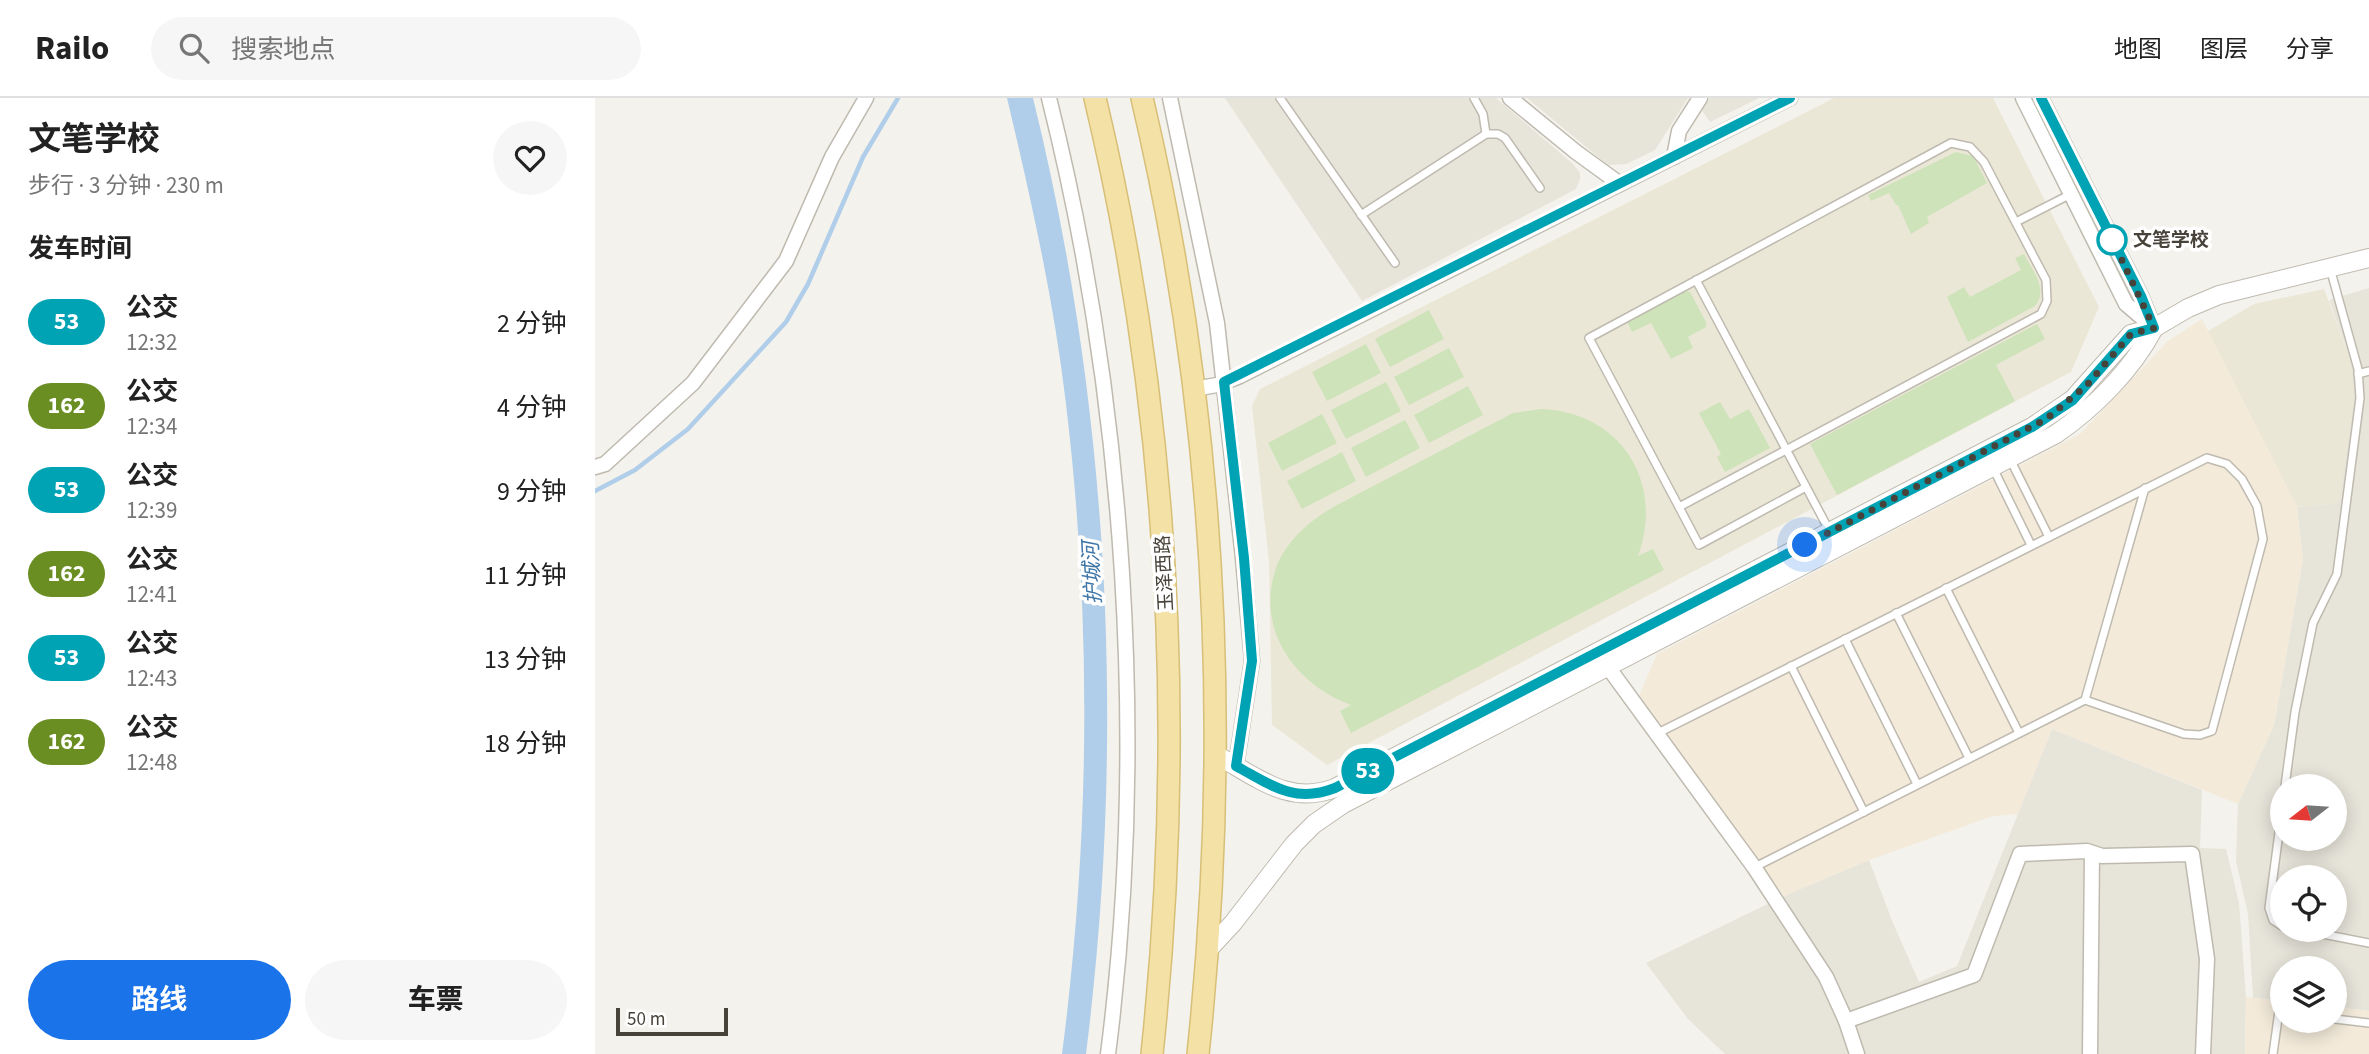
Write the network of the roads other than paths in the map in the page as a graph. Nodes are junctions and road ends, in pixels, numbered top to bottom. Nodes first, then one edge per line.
1 (866, 98) edge
2 (1049, 98) edge
3 (1095, 98) edge
4 (1142, 98) edge
5 (1170, 98) edge
6 (1280, 98) edge
7 (1474, 98) edge
8 (1510, 98) edge
9 (1700, 98) edge
10 (1790, 98) edge
11 (2022, 98) edge
12 (2041, 98) edge
13 (1486, 134) junction
14 (1674, 156) junction
15 (1620, 184) junction
16 (1540, 188) dead end
17 (2071, 194) junction
18 (1361, 215) junction
19 (2016, 222) junction
20 (2369, 258) edge
21 (1395, 263) dead end
22 (2330, 268) junction
23 (1696, 280) junction
24 (2154, 328) junction
25 (2369, 371) edge
26 (2358, 374) junction
27 (1224, 382) junction
28 (1194, 389) junction
29 (1787, 450) junction
30 (2010, 459) junction
31 (595, 467) edge
32 (1993, 468) junction
33 (1806, 487) junction
34 (2145, 488) junction
35 (1679, 507) junction
36 (1830, 532) junction
37 (2049, 537) junction
38 (2031, 545) junction
39 (1946, 588) junction
40 (1896, 613) junction
41 (1845, 639) junction
42 (1791, 666) junction
43 (1608, 667) junction
44 (2085, 699) junction
45 (2019, 733) junction
46 (1656, 734) junction
47 (1216, 755) junction
48 (1969, 758) junction
49 (1236, 766) junction
50 (2287, 774) edge
51 (1917, 785) junction
52 (1864, 812) junction
53 (2092, 853) junction
54 (1754, 867) junction
55 (2347, 939) edge
56 (2369, 943) edge
57 (1207, 951) junction
58 (2347, 1020) edge
59 (1846, 1021) junction
60 (2369, 1023) edge
61 (2276, 1033) edge
62 (1108, 1054) edge
63 (1152, 1054) edge
64 (1198, 1054) edge
65 (1857, 1054) edge
66 (2089, 1054) edge
67 (2203, 1054) edge
68 (2273, 1054) edge

1 - 31 street
2 - 62 street
3 - 63 main road, 玉泽西路
4 - 28 main road
5 - 27 street
6 - 18 lane
7 - 13 lane
8 - 15 street
9 - 14 street
10 - 14 street
11 - 17 street
12 - 24 street
13 - 16 lane
13 - 18 lane
14 - 15 street
15 - 27 street
17 - 19 lane
17 - 24 street
18 - 21 lane
19 - 23 lane
19 - 29 lane
20 - 22 street
22 - 24 street
22 - 26 lane
23 - 29 lane
23 - 35 lane
24 - 30 street
24 - 36 street
25 - 26 lane
26 - 50 lane
27 - 28 street
27 - 49 street
28 - 47 main road
29 - 33 lane
29 - 35 lane
30 - 32 street
30 - 37 lane
32 - 38 lane
32 - 43 street
33 - 35 lane
33 - 36 lane
34 - 37 lane
34 - 44 lane
34 - 44 lane
36 - 49 street
37 - 38 lane
38 - 39 lane
39 - 40 lane
39 - 45 lane
40 - 41 lane
40 - 48 lane
41 - 42 lane
41 - 51 lane
42 - 46 lane
42 - 52 lane
43 - 46 street
43 - 57 street
44 - 45 lane
45 - 48 lane
46 - 54 street
47 - 49 street
47 - 57 main road
48 - 51 lane
51 - 52 lane
52 - 54 lane
53 - 59 street
53 - 66 street
53 - 67 street
54 - 59 street
55 - 56 lane
57 - 64 main road
58 - 60 lane
59 - 65 street
61 - 68 lane

